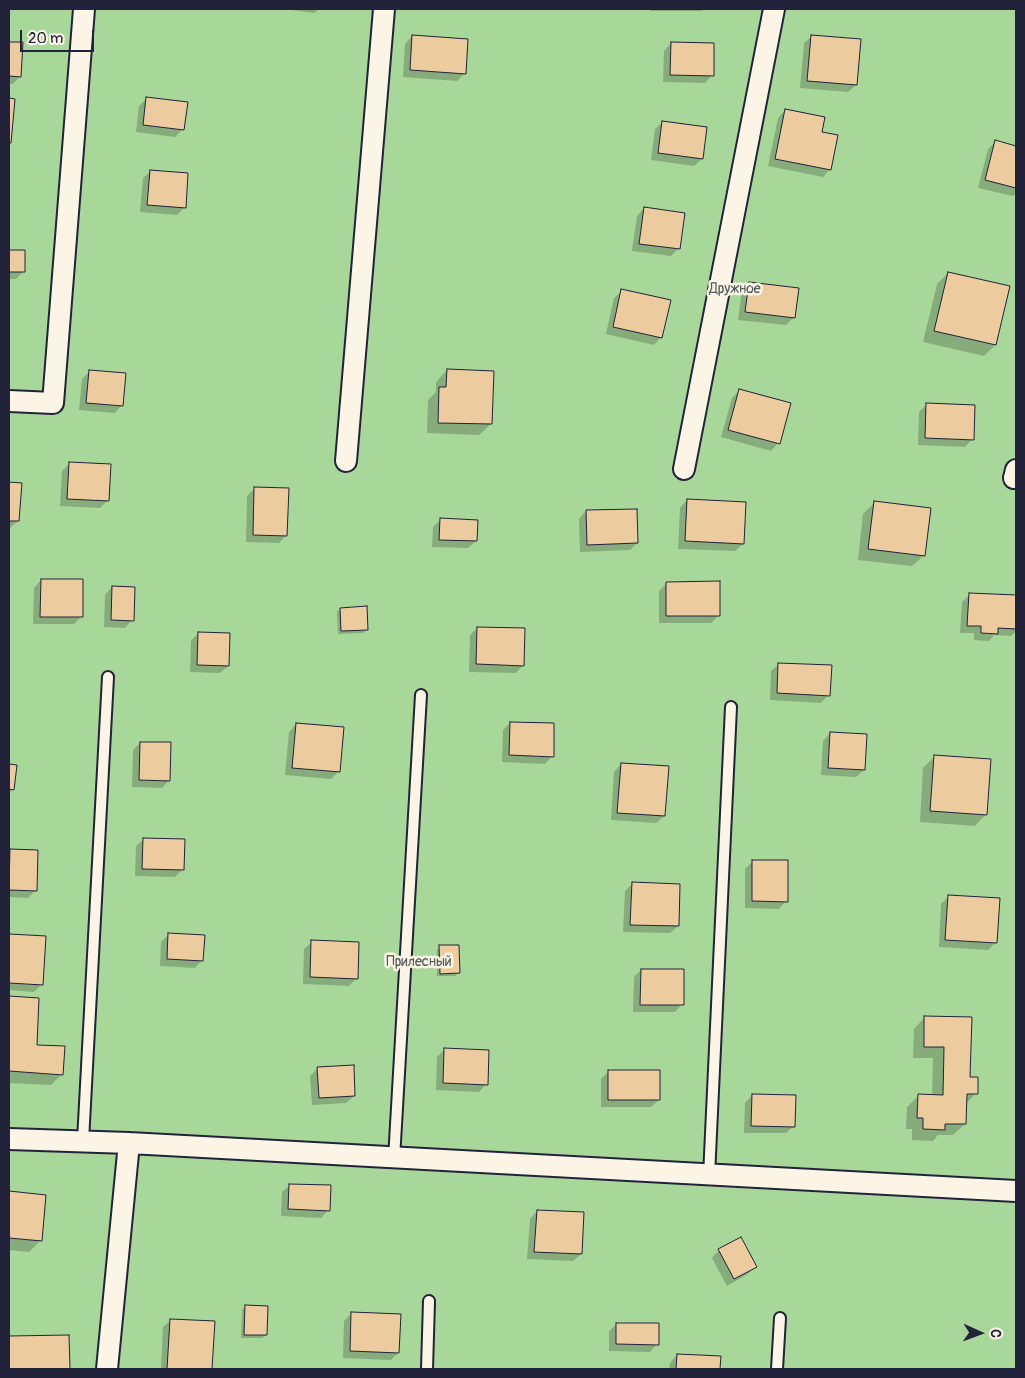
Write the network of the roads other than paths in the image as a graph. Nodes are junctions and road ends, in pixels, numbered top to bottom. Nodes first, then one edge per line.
1 (84, 9) edge
2 (384, 9) edge
3 (774, 9) edge
4 (9, 401) edge
5 (346, 461) dead end
6 (684, 469) dead end
7 (108, 677) dead end
8 (421, 695) dead end
9 (731, 707) dead end
10 (9, 1139) edge
11 (83, 1141) junction
12 (129, 1143) junction
13 (394, 1158) junction
14 (710, 1176) junction
15 (1016, 1191) edge
16 (429, 1301) dead end
17 (780, 1318) dead end
18 (108, 1369) edge
19 (428, 1369) edge
20 (777, 1369) edge

1 - 4 street
2 - 5 street
3 - 6 street
7 - 11 lane
8 - 13 lane
9 - 14 lane
10 - 11 street
11 - 12 street
12 - 13 street
12 - 18 street
13 - 14 street
14 - 15 street
16 - 19 lane
17 - 20 lane

